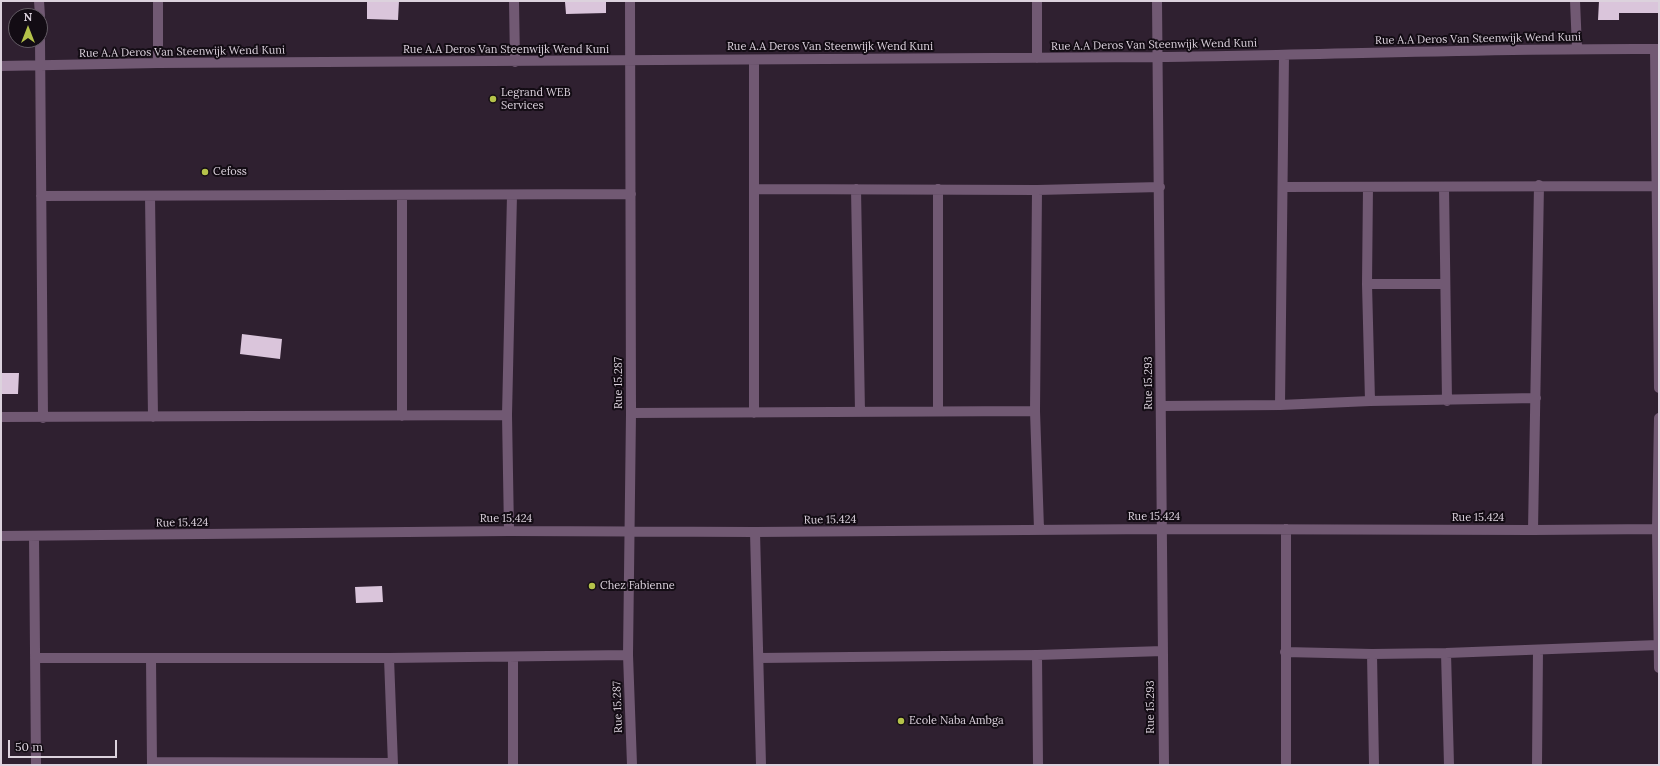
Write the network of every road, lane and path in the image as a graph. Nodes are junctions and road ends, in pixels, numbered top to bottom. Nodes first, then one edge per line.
1 (158, 1) edge
2 (514, 1) edge
3 (630, 1) edge
4 (1037, 1) edge
5 (1157, 1) edge
6 (1576, 1) edge
7 (40, 48) edge
8 (1577, 48) junction
9 (1657, 49) edge
10 (1284, 56) junction
11 (1158, 57) junction
12 (1037, 58) junction
13 (754, 60) junction
14 (630, 61) junction
15 (514, 62) junction
16 (158, 63) junction
17 (1, 66) edge
18 (40, 66) junction
19 (1539, 185) junction
20 (1657, 186) junction
21 (1160, 187) junction
22 (1283, 187) junction
23 (1368, 187) junction
24 (1444, 187) junction
25 (754, 189) junction
26 (856, 189) junction
27 (938, 189) junction
28 (1037, 190) junction
29 (631, 194) junction
30 (402, 195) junction
31 (512, 195) junction
32 (41, 196) junction
33 (150, 196) junction
34 (1367, 284) junction
35 (1445, 284) junction
36 (1658, 287) edge
37 (1659, 388) edge
38 (1536, 398) junction
39 (1370, 401) junction
40 (1447, 401) junction
41 (1280, 405) junction
42 (1162, 406) junction
43 (938, 410) junction
44 (1035, 411) junction
45 (860, 412) junction
46 (631, 413) junction
47 (754, 413) junction
48 (507, 415) junction
49 (402, 416) junction
50 (1, 417) edge
51 (154, 417) junction
52 (43, 418) junction
53 (1659, 418) edge
54 (1039, 529) junction
55 (1161, 529) junction
56 (1286, 529) junction
57 (1658, 529) edge
58 (1534, 530) junction
59 (509, 531) junction
60 (629, 531) junction
61 (755, 532) junction
62 (1, 536) edge
63 (34, 536) junction
64 (1658, 645) edge
65 (1538, 650) junction
66 (1163, 651) junction
67 (1285, 652) junction
68 (1446, 653) junction
69 (1372, 654) junction
70 (628, 655) junction
71 (1037, 655) junction
72 (513, 657) junction
73 (35, 658) junction
74 (151, 658) junction
75 (389, 658) junction
76 (759, 658) junction
77 (1659, 668) edge
78 (152, 764) edge
79 (393, 764) edge
80 (36, 765) edge
81 (513, 765) edge
82 (632, 765) edge
83 (761, 765) edge
84 (1038, 765) edge
85 (1164, 765) edge
86 (1286, 765) edge
87 (1374, 765) edge
88 (1449, 765) edge
89 (1537, 765) edge

1 - 16 street
2 - 15 street
3 - 14 street, Rue 15.287
4 - 12 street
5 - 11 street, Rue 15.293
6 - 8 street
7 - 18 street
8 - 9 street, Rue A.A Deros Van Steenwijk Wend Kuni
8 - 10 street, Rue A.A Deros Van Steenwijk Wend Kuni
9 - 20 street
10 - 11 street, Rue A.A Deros Van Steenwijk Wend Kuni
10 - 22 street
11 - 12 street, Rue A.A Deros Van Steenwijk Wend Kuni
11 - 21 street, Rue 15.293
12 - 13 street, Rue A.A Deros Van Steenwijk Wend Kuni
13 - 14 street, Rue A.A Deros Van Steenwijk Wend Kuni
13 - 25 street
14 - 15 street, Rue A.A Deros Van Steenwijk Wend Kuni
14 - 29 street, Rue 15.287
15 - 16 street, Rue A.A Deros Van Steenwijk Wend Kuni
16 - 18 street, Rue A.A Deros Van Steenwijk Wend Kuni
17 - 18 street, Rue A.A Deros Van Steenwijk Wend Kuni
18 - 32 street
19 - 20 street
19 - 24 street
19 - 38 street
20 - 36 street
21 - 28 street
21 - 42 street, Rue 15.293
22 - 23 street
22 - 41 street
23 - 24 street
23 - 34 street
24 - 35 street
25 - 26 street
25 - 47 street
26 - 27 street
26 - 45 street
27 - 28 street
27 - 43 street
28 - 44 street
29 - 31 street
29 - 46 street, Rue 15.287
30 - 31 street
30 - 33 street
30 - 49 street
31 - 48 street
32 - 33 street
32 - 52 street
33 - 51 street
34 - 35 street
34 - 39 street
35 - 40 street
36 - 37 street
38 - 40 street
38 - 58 street
39 - 40 street
39 - 41 street
41 - 42 street
42 - 55 street, Rue 15.293
43 - 44 street
43 - 45 street
44 - 54 street
45 - 47 street
46 - 47 street
46 - 60 street, Rue 15.287
48 - 49 street
48 - 59 street
49 - 51 street
50 - 52 street
51 - 52 street
53 - 57 street
54 - 55 street, Rue 15.424
54 - 61 street, Rue 15.424
55 - 56 street, Rue 15.424
55 - 66 street, Rue 15.293
56 - 58 street, Rue 15.424
56 - 67 street
57 - 58 street, Rue 15.424
57 - 64 street
59 - 60 street, Rue 15.424
59 - 63 street, Rue 15.424
60 - 61 street, Rue 15.424
60 - 70 street, Rue 15.287
61 - 76 street
62 - 63 street, Rue 15.424
63 - 73 street
64 - 65 street
64 - 77 street
65 - 68 street
65 - 89 street
66 - 71 street
66 - 85 street, Rue 15.293
67 - 69 street
67 - 86 street
68 - 69 street
68 - 88 street
69 - 87 street
70 - 72 street
70 - 82 street, Rue 15.287
71 - 76 street
71 - 84 street
72 - 75 street
72 - 81 street
73 - 74 street
73 - 80 street
74 - 75 street
74 - 78 street
75 - 79 street
76 - 83 street
78 - 79 street

